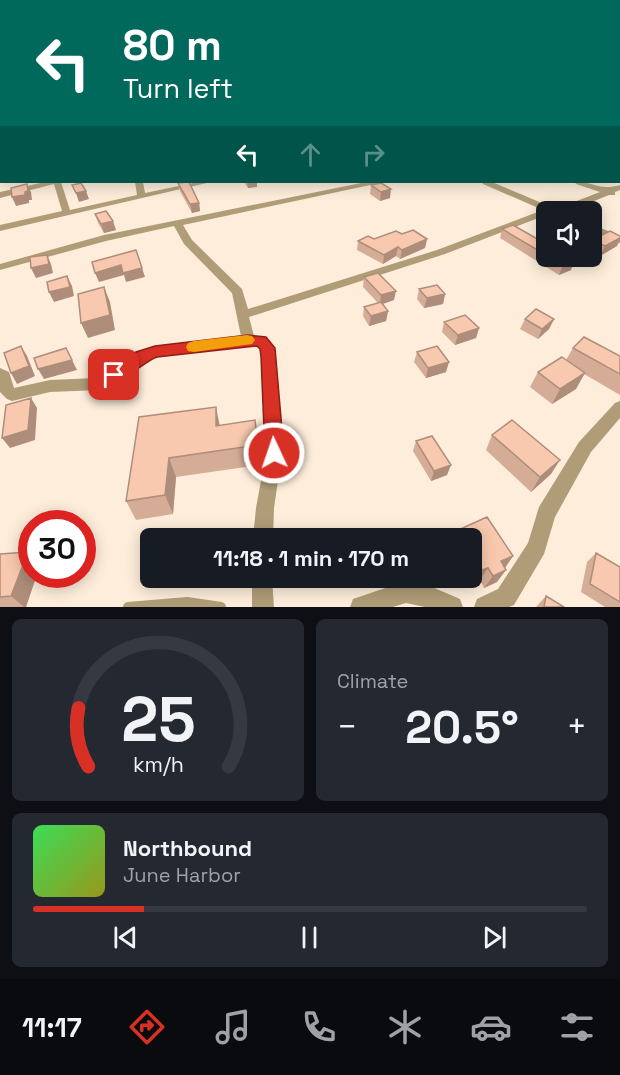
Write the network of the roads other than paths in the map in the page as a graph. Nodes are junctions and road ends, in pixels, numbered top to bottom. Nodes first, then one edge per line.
1 (51, 183) edge
2 (55, 183) edge
3 (139, 183) edge
4 (202, 183) edge
5 (370, 183) edge
6 (488, 183) edge
7 (582, 183) edge
8 (620, 187) edge
9 (608, 192) junction
10 (0, 195) edge
11 (141, 195) junction
12 (620, 195) edge
13 (581, 201) edge
14 (536, 204) edge
15 (67, 213) junction
16 (536, 217) edge
17 (177, 223) junction
18 (0, 228) edge
19 (602, 232) edge
20 (620, 240) edge
21 (0, 267) edge
22 (243, 315) junction
23 (248, 340) junction
24 (0, 373) edge
25 (620, 407) edge
26 (264, 528) edge
27 (262, 588) edge
28 (128, 607) edge
29 (221, 607) edge
30 (263, 607) edge
31 (361, 607) edge
32 (452, 607) edge
33 (485, 607) edge

1 - 10 street
2 - 15 street
3 - 11 street
4 - 11 street
5 - 17 street
6 - 14 street
7 - 9 street
8 - 9 street
9 - 12 street
9 - 13 street
11 - 15 street
15 - 18 street
16 - 22 street
17 - 21 street
17 - 22 street
19 - 20 street
22 - 23 street
23 - 24 street
23 - 26 street
25 - 33 street
27 - 30 street
28 - 29 lane
31 - 32 street

